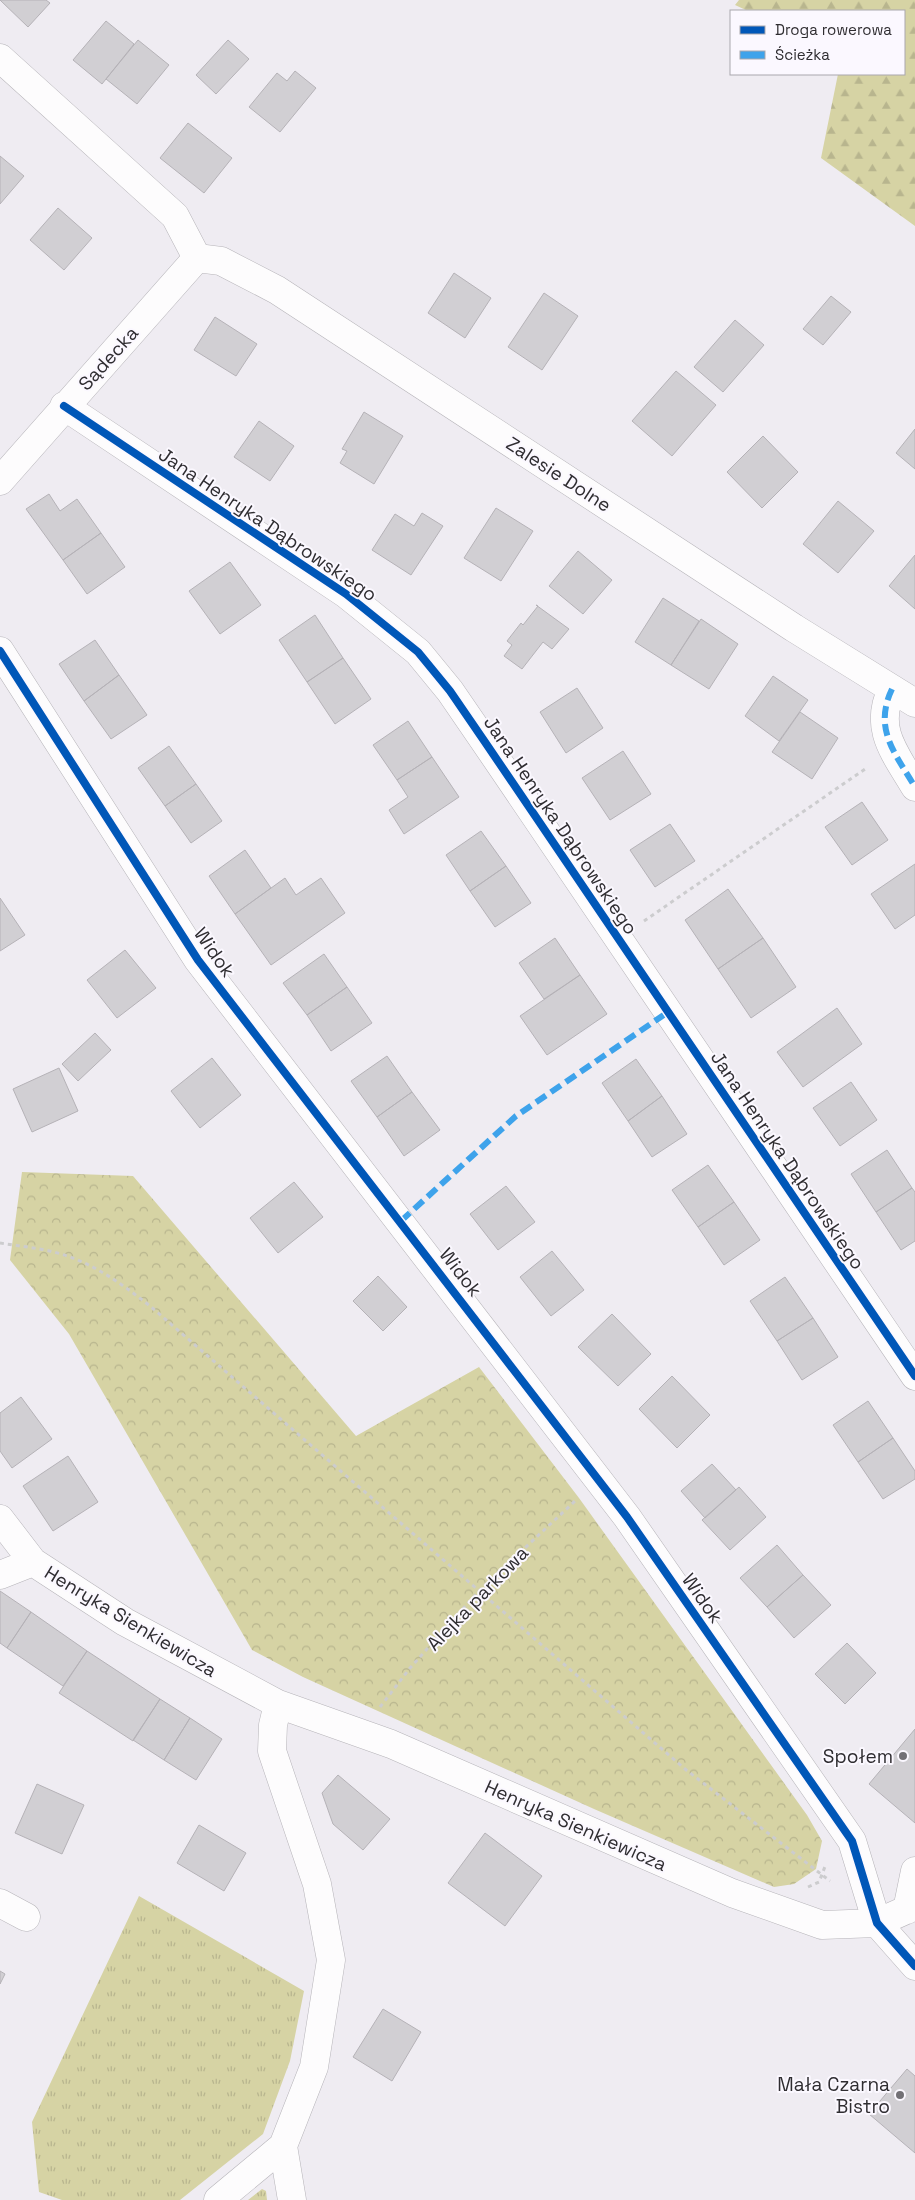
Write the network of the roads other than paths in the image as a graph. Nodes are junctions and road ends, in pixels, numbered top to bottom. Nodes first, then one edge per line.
1 (0, 58) edge
2 (197, 258) junction
3 (64, 406) junction
4 (0, 480) edge
5 (0, 650) edge
6 (892, 689) junction
7 (915, 703) edge
8 (915, 787) edge
9 (915, 1376) edge
10 (0, 1518) edge
11 (33, 1562) junction
12 (0, 1575) edge
13 (278, 1704) junction
14 (915, 1871) edge
15 (0, 1903) edge
16 (911, 1908) edge
17 (26, 1917) dead end
18 (877, 1923) junction
19 (915, 1966) edge
20 (283, 2146) junction
21 (218, 2200) edge
22 (292, 2200) edge

1 - 2 street
2 - 3 street, Sądecka
2 - 6 street, Zalesie Dolne
3 - 4 street, Sądecka
3 - 9 street, Jana Henryka Dąbrowskiego
5 - 18 street, Widok
6 - 7 street, Zalesie Dolne
6 - 8 street
10 - 11 street, Henryka Sienkiewicza
11 - 12 street
11 - 13 street, Henryka Sienkiewicza
13 - 18 street, Henryka Sienkiewicza
13 - 20 street
14 - 16 street
15 - 17 street
16 - 18 street
18 - 19 street
20 - 21 street
20 - 22 street

